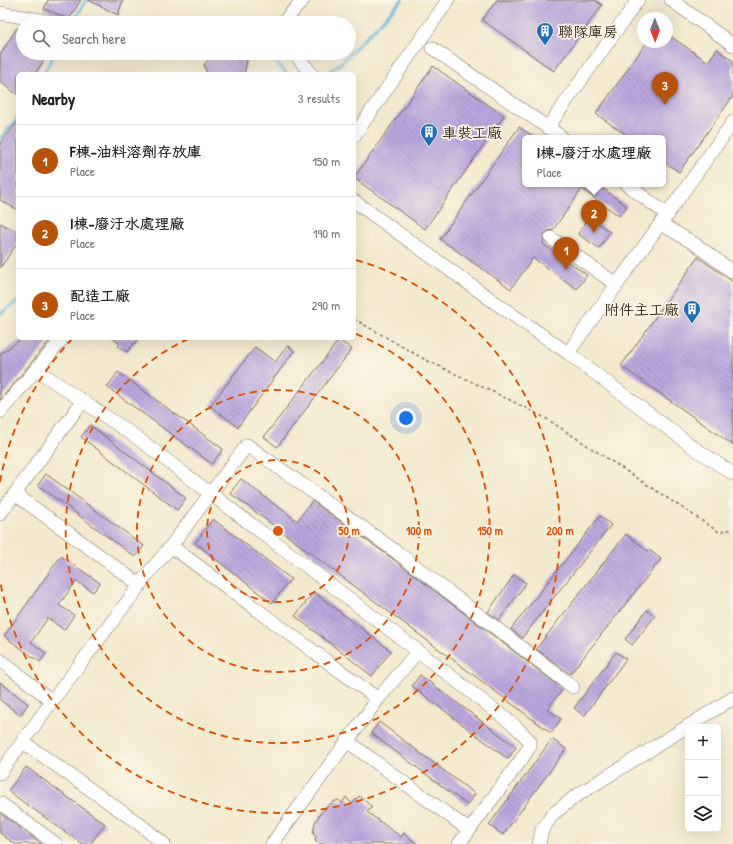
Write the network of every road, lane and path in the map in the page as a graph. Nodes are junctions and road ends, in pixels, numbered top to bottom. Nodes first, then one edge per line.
1 (303, 0) edge
2 (448, 0) edge
3 (638, 0) edge
4 (671, 0) edge
5 (0, 13) edge
6 (17, 16) edge
7 (289, 16) edge
8 (733, 45) edge
9 (432, 48) dead end
10 (300, 60) edge
11 (308, 69) edge
12 (733, 122) edge
13 (548, 127) junction
14 (356, 133) edge
15 (559, 135) edge
16 (629, 187) edge
17 (356, 203) edge
18 (664, 219) junction
19 (552, 238) dead end
20 (733, 272) edge
21 (617, 285) junction
22 (356, 320) edge
23 (61, 340) edge
24 (568, 353) junction
25 (37, 370) junction
26 (82, 402) junction
27 (0, 412) edge
28 (733, 474) edge
29 (210, 493) junction
30 (15, 494) junction
31 (0, 514) edge
32 (733, 528) edge
33 (171, 546) junction
34 (140, 585) junction
35 (418, 650) junction
36 (0, 660) edge
37 (573, 687) dead end
38 (378, 699) junction
39 (729, 700) edge
40 (52, 701) junction
41 (347, 741) junction
42 (23, 742) junction
43 (0, 773) edge
44 (0, 803) edge
45 (469, 830) junction
46 (56, 844) edge
47 (164, 844) edge
48 (272, 844) edge
49 (459, 844) edge
50 (539, 844) edge

1 - 7 street
2 - 14 street
3 - 13 street
4 - 8 street
5 - 6 street
9 - 13 street
10 - 11 street
12 - 18 street
13 - 15 street
16 - 18 street
17 - 24 street
18 - 20 street
18 - 21 street
19 - 21 street
21 - 24 street
22 - 32 path
23 - 25 street
24 - 28 street
25 - 26 street
25 - 27 street
26 - 29 street
26 - 30 street
29 - 33 street
29 - 35 street
29 - 37 street
30 - 31 street
30 - 34 street
33 - 34 street
33 - 38 street
34 - 40 street
35 - 38 street
35 - 45 street
36 - 40 street
38 - 41 street
39 - 50 street
40 - 42 street
41 - 45 street
41 - 48 street
42 - 43 street
42 - 47 street
44 - 46 street
45 - 49 street

